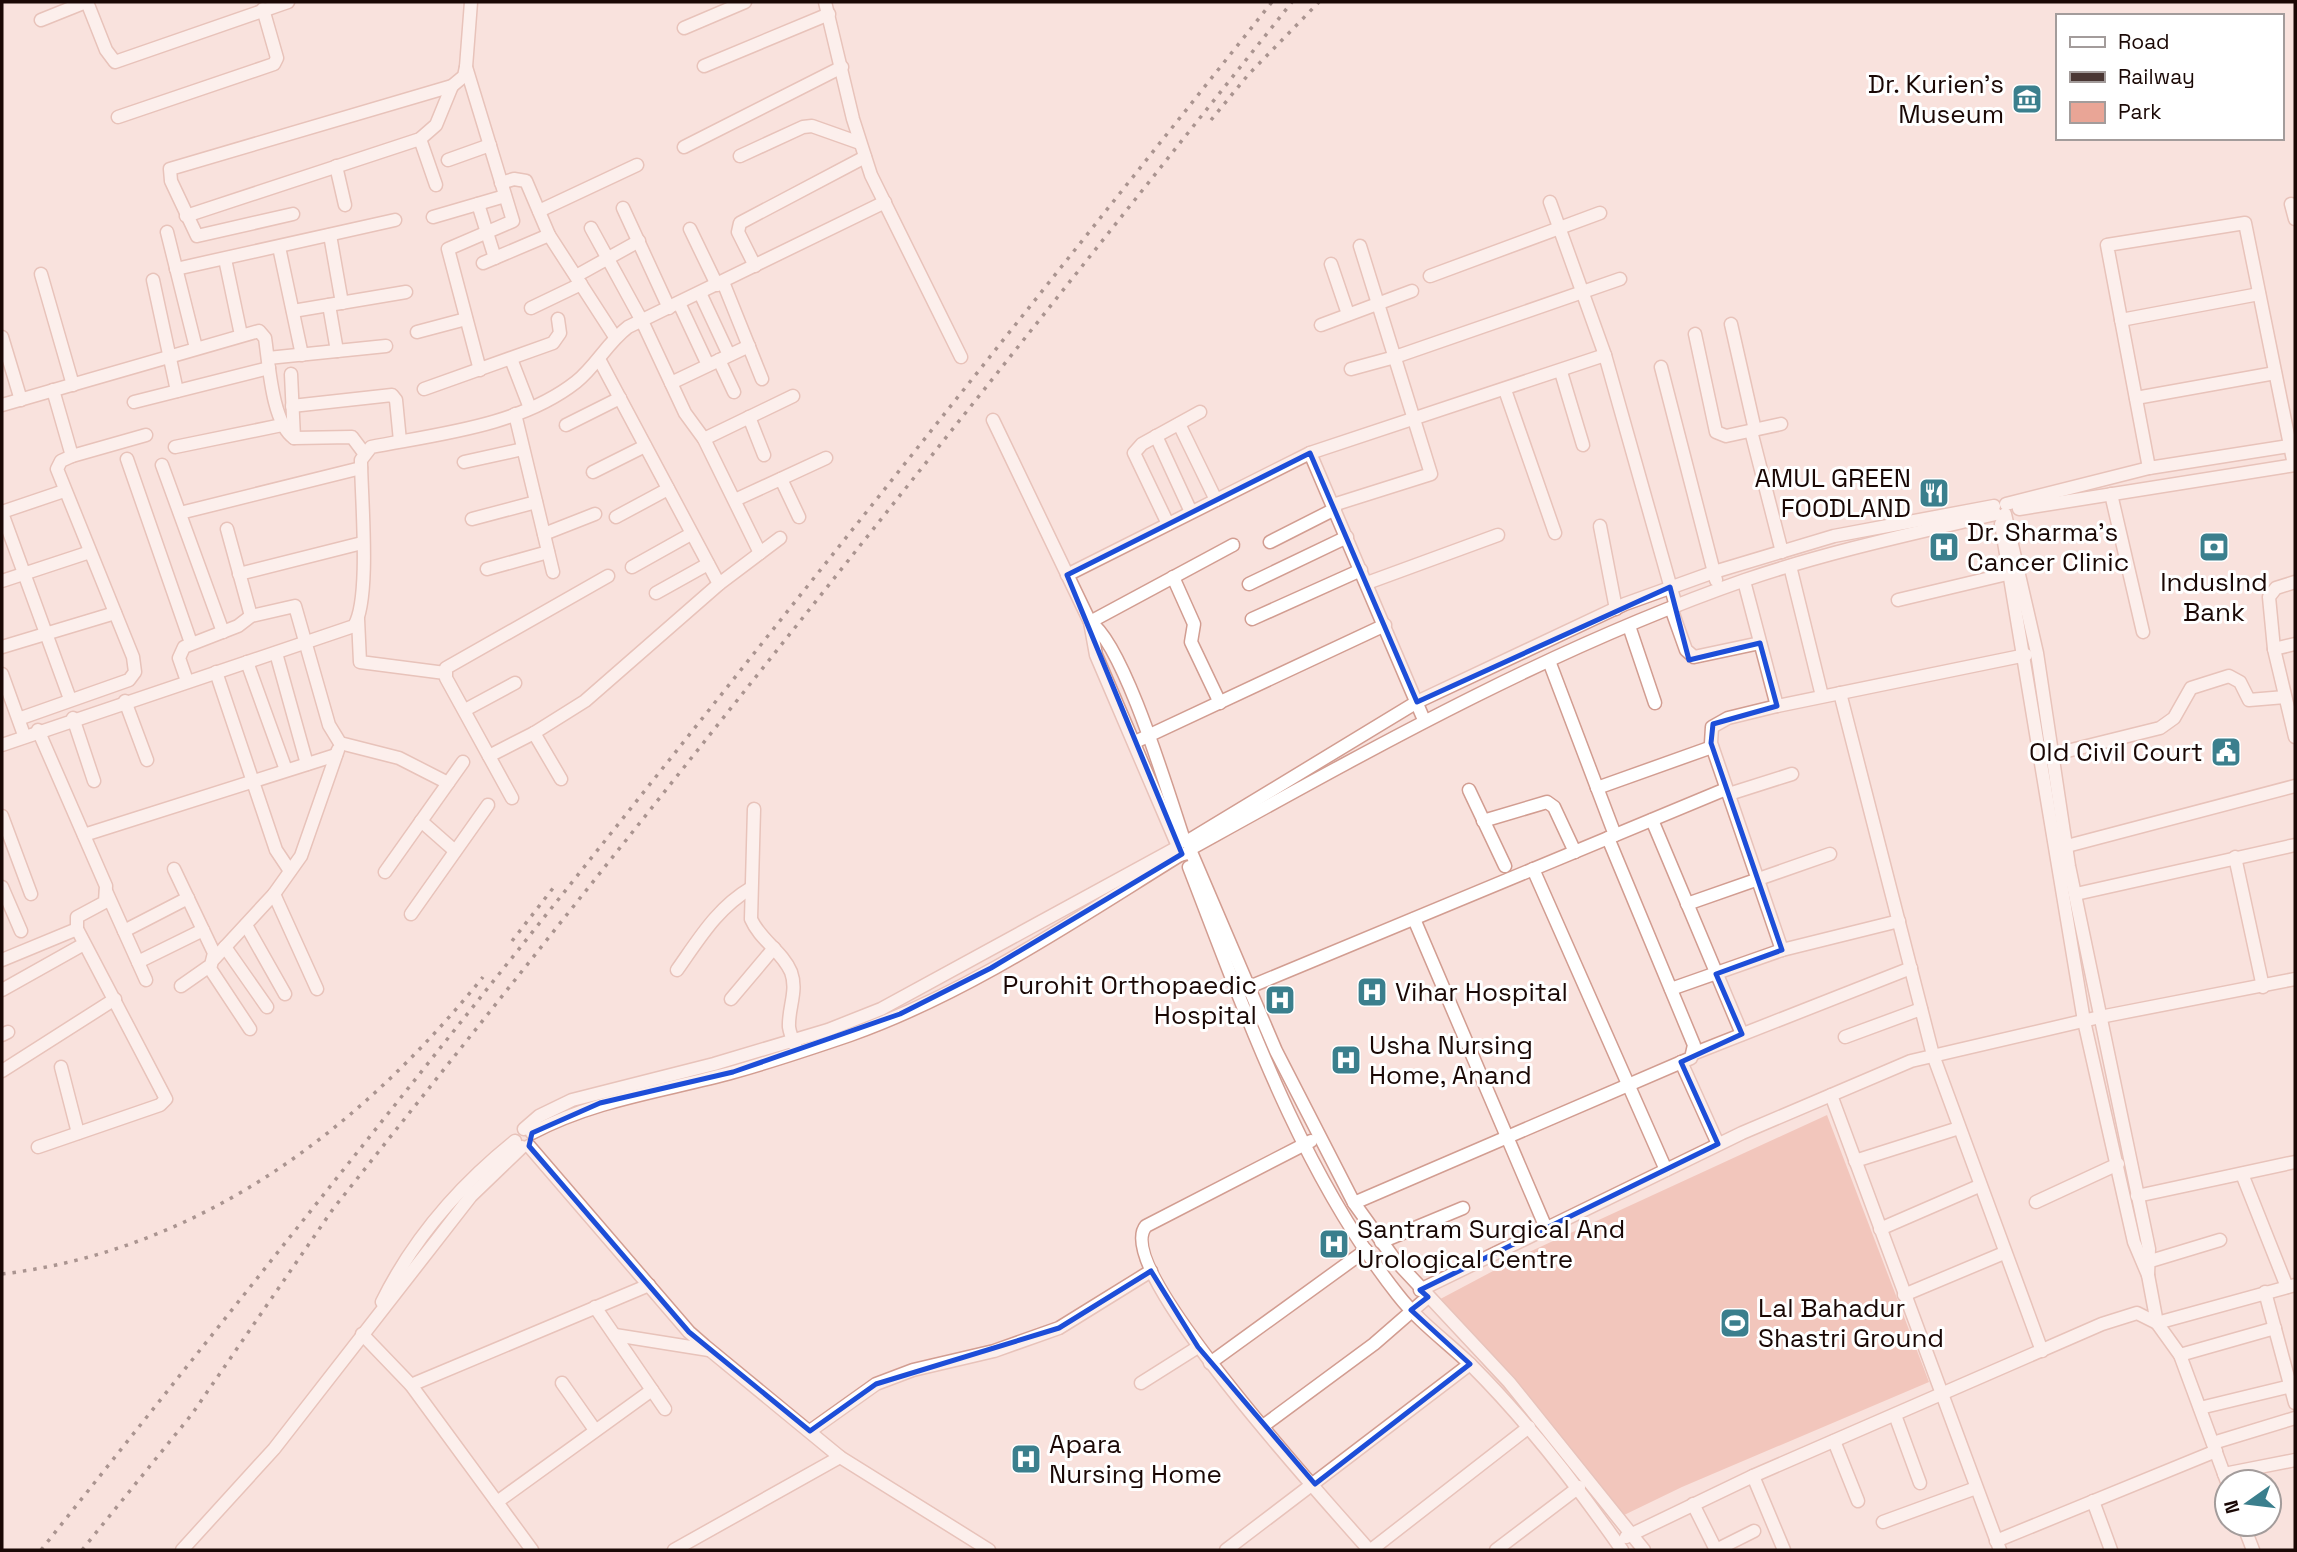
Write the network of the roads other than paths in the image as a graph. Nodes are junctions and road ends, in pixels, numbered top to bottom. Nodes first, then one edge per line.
1 (87, 2) edge
2 (283, 2) edge
3 (471, 2) edge
4 (745, 2) edge
5 (827, 8) edge
6 (262, 9) junction
7 (41, 20) dead end
8 (684, 28) dead end
9 (704, 66) dead end
10 (466, 67) junction
11 (842, 67) junction
12 (452, 86) junction
13 (118, 117) dead end
14 (420, 139) junction
15 (860, 143) junction
16 (490, 145) junction
17 (684, 147) dead end
18 (740, 156) dead end
19 (865, 158) junction
20 (448, 160) dead end
21 (637, 165) dead end
22 (336, 166) junction
23 (501, 183) junction
24 (436, 185) dead end
25 (506, 196) junction
26 (885, 202) junction
27 (1550, 202) dead end
28 (478, 204) junction
29 (2291, 204) dead end
30 (345, 205) dead end
31 (624, 208) dead end
32 (539, 211) junction
33 (1600, 213) dead end
34 (293, 214) dead end
35 (186, 216) junction
36 (433, 217) dead end
37 (2295, 219) edge
38 (395, 220) dead end
39 (591, 228) dead end
40 (690, 229) dead end
41 (1560, 229) junction
42 (167, 232) dead end
43 (487, 233) junction
44 (330, 235) junction
45 (550, 235) junction
46 (639, 241) junction
47 (1360, 246) dead end
48 (279, 247) junction
49 (607, 258) junction
50 (225, 259) junction
51 (1331, 264) dead end
52 (755, 266) junction
53 (176, 269) junction
54 (41, 274) dead end
55 (1430, 276) dead end
56 (1620, 279) dead end
57 (153, 280) dead end
58 (578, 280) junction
59 (720, 283) junction
60 (1582, 290) junction
61 (1412, 291) dead end
62 (406, 292) dead end
63 (700, 293) junction
64 (2259, 294) junction
65 (1378, 302) junction
66 (335, 304) junction
67 (674, 306) junction
68 (531, 308) dead end
69 (293, 311) junction
70 (1348, 314) junction
71 (466, 319) junction
72 (558, 319) dead end
73 (2121, 320) junction
74 (642, 321) junction
75 (1731, 324) dead end
76 (1321, 325) dead end
77 (417, 332) dead end
78 (1695, 334) dead end
79 (242, 335) junction
80 (2, 337) edge
81 (615, 337) junction
82 (386, 346) dead end
83 (749, 346) junction
84 (196, 348) junction
85 (337, 351) junction
86 (302, 355) junction
87 (1605, 355) junction
88 (170, 356) junction
89 (961, 357) dead end
90 (1395, 357) junction
91 (511, 359) junction
92 (599, 359) junction
93 (719, 360) junction
94 (269, 363) junction
95 (1661, 367) dead end
96 (1351, 369) dead end
97 (480, 370) junction
98 (1561, 372) junction
99 (2275, 373) junction
100 (291, 374) dead end
101 (762, 379) dead end
102 (671, 383) junction
103 (73, 385) junction
104 (424, 389) dead end
105 (53, 390) junction
106 (1505, 390) junction
107 (177, 391) junction
108 (734, 392) dead end
109 (793, 396) dead end
110 (620, 398) junction
111 (2136, 398) junction
112 (21, 400) junction
113 (134, 402) dead end
114 (2, 405) edge
115 (292, 406) junction
116 (530, 408) junction
117 (1200, 412) dead end
118 (515, 414) junction
119 (749, 417) junction
120 (1414, 419) junction
121 (993, 420) dead end
122 (1179, 424) junction
123 (1781, 424) dead end
124 (282, 425) junction
125 (566, 425) dead end
126 (1753, 430) junction
127 (146, 435) dead end
128 (1156, 436) junction
129 (294, 438) junction
130 (704, 439) junction
131 (400, 441) junction
132 (2293, 445) edge
133 (645, 446) junction
134 (1583, 446) dead end
135 (175, 447) dead end
136 (523, 449) junction
137 (364, 453) junction
138 (1310, 453) junction
139 (764, 455) dead end
140 (72, 456) junction
141 (127, 458) dead end
142 (826, 458) dead end
143 (464, 462) dead end
144 (162, 465) dead end
145 (2295, 465) edge
146 (361, 468) junction
147 (2149, 468) junction
148 (593, 472) dead end
149 (781, 479) junction
150 (668, 489) junction
151 (64, 491) junction
152 (2111, 494) junction
153 (734, 500) junction
154 (1216, 500) junction
155 (536, 502) junction
156 (1334, 507) junction
157 (2001, 511) junction
158 (2, 512) edge
159 (180, 513) junction
160 (1191, 513) junction
161 (595, 514) dead end
162 (616, 517) dead end
163 (799, 517) dead end
164 (472, 519) dead end
165 (1168, 524) junction
166 (1600, 526) dead end
167 (227, 529) dead end
168 (1555, 533) dead end
169 (544, 534) junction
170 (691, 534) junction
171 (1498, 535) dead end
172 (1347, 537) junction
173 (780, 538) dead end
174 (1270, 542) dead end
175 (362, 543) junction
176 (1233, 544) dead end
177 (90, 552) junction
178 (548, 552) junction
179 (1782, 552) junction
180 (760, 553) junction
181 (708, 564) junction
182 (1790, 566) junction
183 (632, 567) dead end
184 (487, 569) dead end
185 (1361, 570) junction
186 (552, 572) dead end
187 (1714, 572) junction
188 (23, 574) junction
189 (239, 574) junction
190 (2007, 574) junction
191 (1067, 575) junction
192 (608, 576) dead end
193 (1173, 577) junction
194 (2, 581) edge
195 (1744, 581) junction
196 (2295, 582) edge
197 (1367, 583) junction
198 (719, 584) junction
199 (1249, 584) dead end
200 (1670, 587) junction
201 (1719, 590) junction
202 (656, 593) dead end
203 (1898, 600) dead end
204 (1674, 607) junction
205 (1615, 609) junction
206 (115, 613) junction
207 (251, 616) junction
208 (358, 619) junction
209 (1252, 620) dead end
210 (1090, 622) junction
211 (1385, 625) junction
212 (1629, 626) junction
213 (223, 632) junction
214 (2143, 632) dead end
215 (45, 634) junction
216 (191, 643) junction
217 (305, 643) junction
218 (1760, 643) junction
219 (2295, 644) edge
220 (2, 647) edge
221 (2274, 649) junction
222 (276, 653) junction
223 (2037, 653) junction
224 (2021, 656) junction
225 (1549, 661) junction
226 (247, 662) junction
227 (216, 672) junction
228 (445, 673) junction
229 (2, 674) edge
230 (187, 681) junction
231 (515, 683) dead end
232 (1840, 693) junction
233 (1822, 696) junction
234 (2285, 697) junction
235 (70, 699) junction
236 (125, 701) junction
237 (1417, 702) junction
238 (1220, 703) junction
239 (1655, 703) dead end
240 (1777, 706) junction
241 (465, 710) junction
242 (24, 717) dead end
243 (73, 718) junction
244 (1424, 720) junction
245 (38, 730) junction
246 (534, 733) junction
247 (24, 735) junction
248 (1149, 737) junction
249 (2295, 737) edge
250 (1135, 742) junction
251 (2, 745) edge
252 (1712, 747) junction
253 (338, 749) junction
254 (2055, 754) junction
255 (489, 756) junction
256 (147, 760) dead end
257 (463, 762) dead end
258 (307, 764) junction
259 (286, 771) junction
260 (1793, 774) dead end
261 (561, 779) dead end
262 (94, 781) dead end
263 (252, 781) junction
264 (448, 783) junction
265 (2295, 786) edge
266 (1597, 788) junction
267 (1469, 790) dead end
268 (1727, 791) junction
269 (512, 798) dead end
270 (488, 805) dead end
271 (754, 809) dead end
272 (2, 816) edge
273 (1652, 820) junction
274 (421, 821) junction
275 (1483, 821) junction
276 (84, 835) junction
277 (1611, 837) junction
278 (2295, 845) edge
279 (2067, 846) junction
280 (1184, 848) junction
281 (455, 851) junction
282 (1575, 852) junction
283 (1830, 854) dead end
284 (2235, 856) junction
285 (1505, 866) dead end
286 (174, 869) dead end
287 (1532, 869) junction
288 (290, 871) junction
289 (385, 872) dead end
290 (1760, 878) junction
291 (2, 887) edge
292 (751, 888) junction
293 (106, 891) junction
294 (31, 894) dead end
295 (274, 894) junction
296 (2076, 894) junction
297 (188, 898) junction
298 (1687, 904) junction
299 (411, 914) dead end
300 (1414, 919) junction
301 (1899, 921) junction
302 (246, 925) junction
303 (77, 929) junction
304 (203, 930) junction
305 (21, 931) dead end
306 (124, 931) junction
307 (84, 944) junction
308 (225, 947) junction
309 (774, 948) junction
310 (1782, 950) junction
311 (2, 960) edge
312 (138, 962) junction
313 (211, 963) junction
314 (1911, 968) junction
315 (677, 970) dead end
316 (1716, 974) junction
317 (2295, 979) edge
318 (146, 980) dead end
319 (181, 986) dead end
320 (2263, 987) junction
321 (317, 989) dead end
322 (1243, 989) junction
323 (1671, 989) junction
324 (2, 990) edge
325 (285, 994) dead end
326 (115, 999) junction
327 (731, 999) dead end
328 (267, 1007) dead end
329 (1921, 1009) junction
330 (2100, 1017) junction
331 (2084, 1021) junction
332 (250, 1029) dead end
333 (1742, 1034) junction
334 (1845, 1037) dead end
335 (795, 1046) junction
336 (1695, 1053) junction
337 (1933, 1055) junction
338 (1681, 1062) junction
339 (61, 1067) dead end
340 (2, 1071) edge
341 (1628, 1084) junction
342 (1831, 1095) junction
343 (1959, 1128) junction
344 (78, 1133) junction
345 (1506, 1137) junction
346 (1318, 1138) junction
347 (524, 1139) junction
348 (1718, 1144) junction
349 (1304, 1145) junction
350 (38, 1147) dead end
351 (1856, 1161) junction
352 (2295, 1162) edge
353 (2118, 1164) junction
354 (1666, 1170) junction
355 (2242, 1174) junction
356 (1979, 1186) junction
357 (2137, 1196) junction
358 (2036, 1202) dead end
359 (1354, 1203) junction
360 (1463, 1208) dead end
361 (1546, 1228) junction
362 (1881, 1230) junction
363 (2220, 1240) dead end
364 (1381, 1241) junction
365 (1366, 1250) junction
366 (2004, 1253) junction
367 (2146, 1267) junction
368 (1150, 1272) junction
369 (649, 1285) junction
370 (2291, 1286) edge
371 (2265, 1292) junction
372 (1424, 1294) junction
373 (1904, 1295) junction
374 (595, 1307) junction
375 (1411, 1310) junction
376 (2157, 1323) junction
377 (2275, 1328) junction
378 (362, 1334) junction
379 (615, 1335) junction
380 (1198, 1347) junction
381 (709, 1350) junction
382 (2042, 1351) junction
383 (2180, 1355) junction
384 (1210, 1363) junction
385 (1470, 1364) junction
386 (562, 1383) dead end
387 (1141, 1383) dead end
388 (411, 1385) junction
389 (2291, 1386) junction
390 (652, 1390) junction
391 (1941, 1395) junction
392 (2295, 1403) edge
393 (2200, 1408) junction
394 (665, 1409) dead end
395 (1895, 1415) junction
396 (2295, 1418) edge
397 (1263, 1426) junction
398 (1529, 1427) junction
399 (595, 1430) junction
400 (810, 1431) junction
401 (1834, 1441) junction
402 (2214, 1447) junction
403 (840, 1457) junction
404 (2295, 1460) edge
405 (2222, 1468) edge
406 (2264, 1468) edge
407 (1753, 1476) junction
408 (1920, 1483) dead end
409 (1315, 1484) junction
410 (1579, 1487) junction
411 (1976, 1488) junction
412 (1858, 1501) dead end
413 (497, 1502) junction
414 (2093, 1502) junction
415 (1693, 1504) junction
416 (1883, 1522) dead end
417 (1754, 1531) dead end
418 (1632, 1533) junction
419 (1241, 1546) edge
420 (1619, 1546) edge
421 (1998, 1546) edge
422 (182, 1550) edge
423 (532, 1550) edge
424 (674, 1550) edge
425 (989, 1550) edge
426 (1226, 1550) edge
427 (1370, 1550) edge
428 (1496, 1550) edge
429 (1644, 1550) edge
430 (1716, 1550) edge
431 (1784, 1550) edge
432 (2111, 1550) edge

1 - 6 street
1 - 7 street
2 - 6 street
3 - 10 street
4 - 8 street
5 - 9 street
5 - 11 street
6 - 13 street
10 - 12 street
10 - 16 street
11 - 15 street
11 - 17 street
12 - 14 street
12 - 35 street
14 - 22 street
14 - 24 street
15 - 18 street
15 - 19 street
16 - 20 street
16 - 23 street
19 - 26 street
19 - 52 street
21 - 32 street
22 - 30 street
22 - 35 street
23 - 25 street
23 - 32 street
25 - 28 street
25 - 43 street
26 - 52 street
26 - 89 street
27 - 41 street
28 - 36 street
28 - 43 street
29 - 37 street
31 - 46 street
32 - 45 street
33 - 41 street
34 - 35 street
38 - 44 street
39 - 49 street
40 - 59 street
41 - 55 street
41 - 60 street
42 - 53 street
43 - 45 street
43 - 71 street
44 - 48 street
44 - 66 street
45 - 58 street
46 - 49 street
46 - 67 street
47 - 65 street
48 - 50 street
48 - 69 street
49 - 58 street
49 - 74 street
50 - 53 street
50 - 79 street
51 - 70 street
52 - 59 street
53 - 84 street
54 - 103 street
56 - 60 street
57 - 88 street
58 - 68 street
58 - 81 street
59 - 63 street
59 - 83 street
60 - 87 street
60 - 90 street
61 - 65 street
62 - 66 street
63 - 67 street
63 - 93 street
64 - 73 street
64 - 73 street
64 - 99 street
65 - 70 street
65 - 90 street
66 - 69 street
66 - 85 street
67 - 74 street
67 - 93 street
69 - 86 street
70 - 76 street
71 - 77 street
71 - 97 street
72 - 91 street
73 - 111 street
74 - 81 street
74 - 102 street
75 - 126 street
78 - 126 street
79 - 84 street
79 - 94 street
80 - 112 street
81 - 92 street
82 - 85 street
83 - 93 street
83 - 101 street
84 - 88 street
85 - 86 street
86 - 94 street
87 - 98 street
87 - 200 street
88 - 103 street
88 - 107 street
90 - 96 street
90 - 120 street
91 - 97 street
91 - 116 street
92 - 110 street
92 - 116 street
93 - 102 street
93 - 108 street
94 - 107 street
94 - 124 street
95 - 187 street
97 - 104 street
98 - 106 street
98 - 134 street
99 - 111 street
99 - 132 street
100 - 115 street
102 - 130 street
103 - 105 street
105 - 112 street
105 - 140 street
106 - 120 street
106 - 168 street
107 - 113 street
109 - 119 street
110 - 125 street
110 - 133 street
111 - 147 street
112 - 114 street
115 - 129 street
115 - 131 street
116 - 118 street
117 - 122 street
118 - 131 street
118 - 136 street
119 - 130 street
119 - 139 street
120 - 138 street
120 - 156 street
121 - 191 street
122 - 128 street
122 - 154 street
123 - 126 street
124 - 129 street
124 - 135 street
126 - 179 street
127 - 140 street
128 - 160 street
128 - 165 street
129 - 137 street
130 - 153 street
131 - 137 street
132 - 145 street
132 - 147 street
133 - 148 street
133 - 150 street
136 - 143 street
136 - 155 street
137 - 146 street
138 - 154 street
138 - 156 street
140 - 151 street
141 - 216 street
142 - 149 street
144 - 159 street
145 - 152 street
146 - 159 street
146 - 175 street
147 - 157 street
149 - 153 street
149 - 163 street
150 - 162 street
150 - 170 street
151 - 158 street
151 - 177 street
152 - 157 street
152 - 214 street
153 - 180 street
154 - 160 street
155 - 164 street
155 - 169 street
156 - 172 street
156 - 174 street
157 - 179 street
157 - 182 street
157 - 190 street
157 - 223 street
158 - 188 street
159 - 213 street
160 - 165 street
161 - 169 street
165 - 191 street
166 - 205 street
167 - 189 street
169 - 178 street
170 - 181 street
170 - 183 street
171 - 197 street
172 - 185 street
172 - 199 street
173 - 180 street
175 - 189 street
175 - 208 street
176 - 193 street
177 - 188 street
177 - 206 street
178 - 184 street
178 - 186 street
179 - 187 street
180 - 198 street
181 - 198 street
181 - 202 street
182 - 195 street
182 - 233 street
185 - 197 street
185 - 209 street
187 - 200 street
187 - 201 street
188 - 194 street
188 - 215 street
189 - 207 street
190 - 203 street
190 - 224 street
191 - 210 street
192 - 228 street
193 - 210 street
193 - 238 street
195 - 201 street
195 - 218 street
196 - 221 street
197 - 211 street
198 - 246 street
200 - 204 street
200 - 205 street
201 - 204 street
204 - 212 street
204 - 218 street
205 - 237 street
206 - 215 street
206 - 235 street
207 - 213 street
207 - 217 street
208 - 217 street
208 - 228 street
210 - 248 street
210 - 250 street
211 - 237 street
211 - 238 street
212 - 225 street
212 - 239 street
213 - 216 street
215 - 220 street
215 - 235 street
216 - 230 street
217 - 222 street
217 - 253 street
218 - 240 street
219 - 221 street
221 - 234 street
222 - 226 street
222 - 258 street
223 - 224 street
223 - 254 street
224 - 232 street
224 - 331 street
225 - 244 street
225 - 266 street
226 - 227 street
226 - 259 street
227 - 230 street
227 - 263 street
228 - 241 street
229 - 247 street
230 - 236 street
231 - 241 street
232 - 233 street
232 - 301 street
233 - 240 street
234 - 249 street
234 - 254 street
235 - 242 street
236 - 243 street
236 - 256 street
237 - 244 street
237 - 280 street
238 - 248 street
240 - 252 street
241 - 255 street
243 - 245 street
243 - 262 street
244 - 280 street
245 - 247 street
245 - 276 street
246 - 255 street
246 - 261 street
247 - 251 street
248 - 250 street
248 - 280 street
250 - 280 street
252 - 266 street
252 - 268 street
253 - 258 street
253 - 264 street
253 - 288 street
254 - 279 street
255 - 269 street
257 - 264 street
258 - 259 street
259 - 263 street
260 - 268 street
263 - 276 street
263 - 288 street
264 - 274 street
265 - 279 street
266 - 277 street
267 - 275 street
268 - 273 street
268 - 290 street
270 - 281 street
271 - 292 street
272 - 294 street
273 - 277 street
273 - 298 street
274 - 281 street
274 - 289 street
275 - 282 street
275 - 285 street
276 - 293 street
277 - 282 street
277 - 323 street
278 - 284 street
279 - 296 street
280 - 322 street
280 - 335 street
281 - 299 street
282 - 287 street
283 - 290 street
284 - 296 street
284 - 320 street
286 - 297 street
287 - 300 street
287 - 341 street
288 - 295 street
290 - 298 street
290 - 310 street
291 - 305 street
292 - 309 street
292 - 315 street
293 - 303 street
293 - 306 street
295 - 302 street
295 - 321 street
296 - 330 street
297 - 304 street
297 - 306 street
298 - 316 street
300 - 322 street
300 - 345 street
301 - 310 street
301 - 314 street
302 - 308 street
302 - 325 street
303 - 307 street
303 - 311 street
304 - 312 street
304 - 313 street
306 - 312 street
307 - 324 street
307 - 326 street
308 - 313 street
308 - 328 street
309 - 327 street
309 - 335 street
310 - 316 street
312 - 318 street
313 - 319 street
313 - 332 street
314 - 329 street
314 - 333 street
316 - 323 street
316 - 333 street
317 - 320 street
320 - 330 street
322 - 346 street
322 - 349 street
323 - 336 street
326 - 340 street
326 - 344 street
329 - 334 street
329 - 337 street
330 - 331 street
330 - 357 street
331 - 337 street
331 - 353 street
333 - 336 street
335 - 347 street
336 - 338 street
337 - 342 street
337 - 343 street
338 - 341 street
338 - 348 street
339 - 344 street
341 - 345 street
341 - 354 street
342 - 348 street
342 - 351 street
343 - 351 street
343 - 356 street
344 - 350 street
345 - 359 street
345 - 361 street
346 - 349 street
346 - 359 street
347 - 369 street
347 - 378 street
348 - 354 street
349 - 365 street
349 - 368 street
351 - 362 street
352 - 355 street
353 - 358 street
353 - 367 street
354 - 361 street
355 - 357 street
355 - 370 street
356 - 362 street
356 - 366 street
357 - 367 street
359 - 364 street
360 - 364 street
361 - 372 street
362 - 373 street
363 - 367 street
364 - 372 street
365 - 375 street
365 - 384 street
366 - 373 street
366 - 382 street
367 - 376 street
368 - 380 street
368 - 400 street
369 - 374 street
369 - 381 street
370 - 371 street
371 - 376 street
371 - 377 street
372 - 375 street
372 - 418 street
373 - 391 street
374 - 379 street
374 - 388 street
375 - 385 street
375 - 397 street
376 - 382 street
376 - 383 street
377 - 383 street
377 - 389 street
378 - 388 street
378 - 422 street
379 - 381 street
379 - 390 street
380 - 384 street
380 - 387 street
381 - 400 street
382 - 391 street
383 - 393 street
384 - 397 street
385 - 398 street
385 - 409 street
386 - 399 street
388 - 413 street
389 - 392 street
389 - 393 street
390 - 394 street
390 - 399 street
391 - 395 street
391 - 411 street
393 - 402 street
395 - 401 street
395 - 408 street
396 - 402 street
397 - 409 street
398 - 410 street
398 - 427 street
399 - 413 street
400 - 403 street
401 - 407 street
401 - 412 street
402 - 405 street
402 - 414 street
403 - 424 street
403 - 425 street
404 - 406 street
407 - 415 street
407 - 431 street
409 - 419 street
409 - 427 street
410 - 420 street
410 - 428 street
411 - 416 street
411 - 421 street
413 - 423 street
414 - 421 street
414 - 432 street
415 - 418 street
415 - 430 street
417 - 430 street
418 - 420 street
418 - 429 street
419 - 426 street

